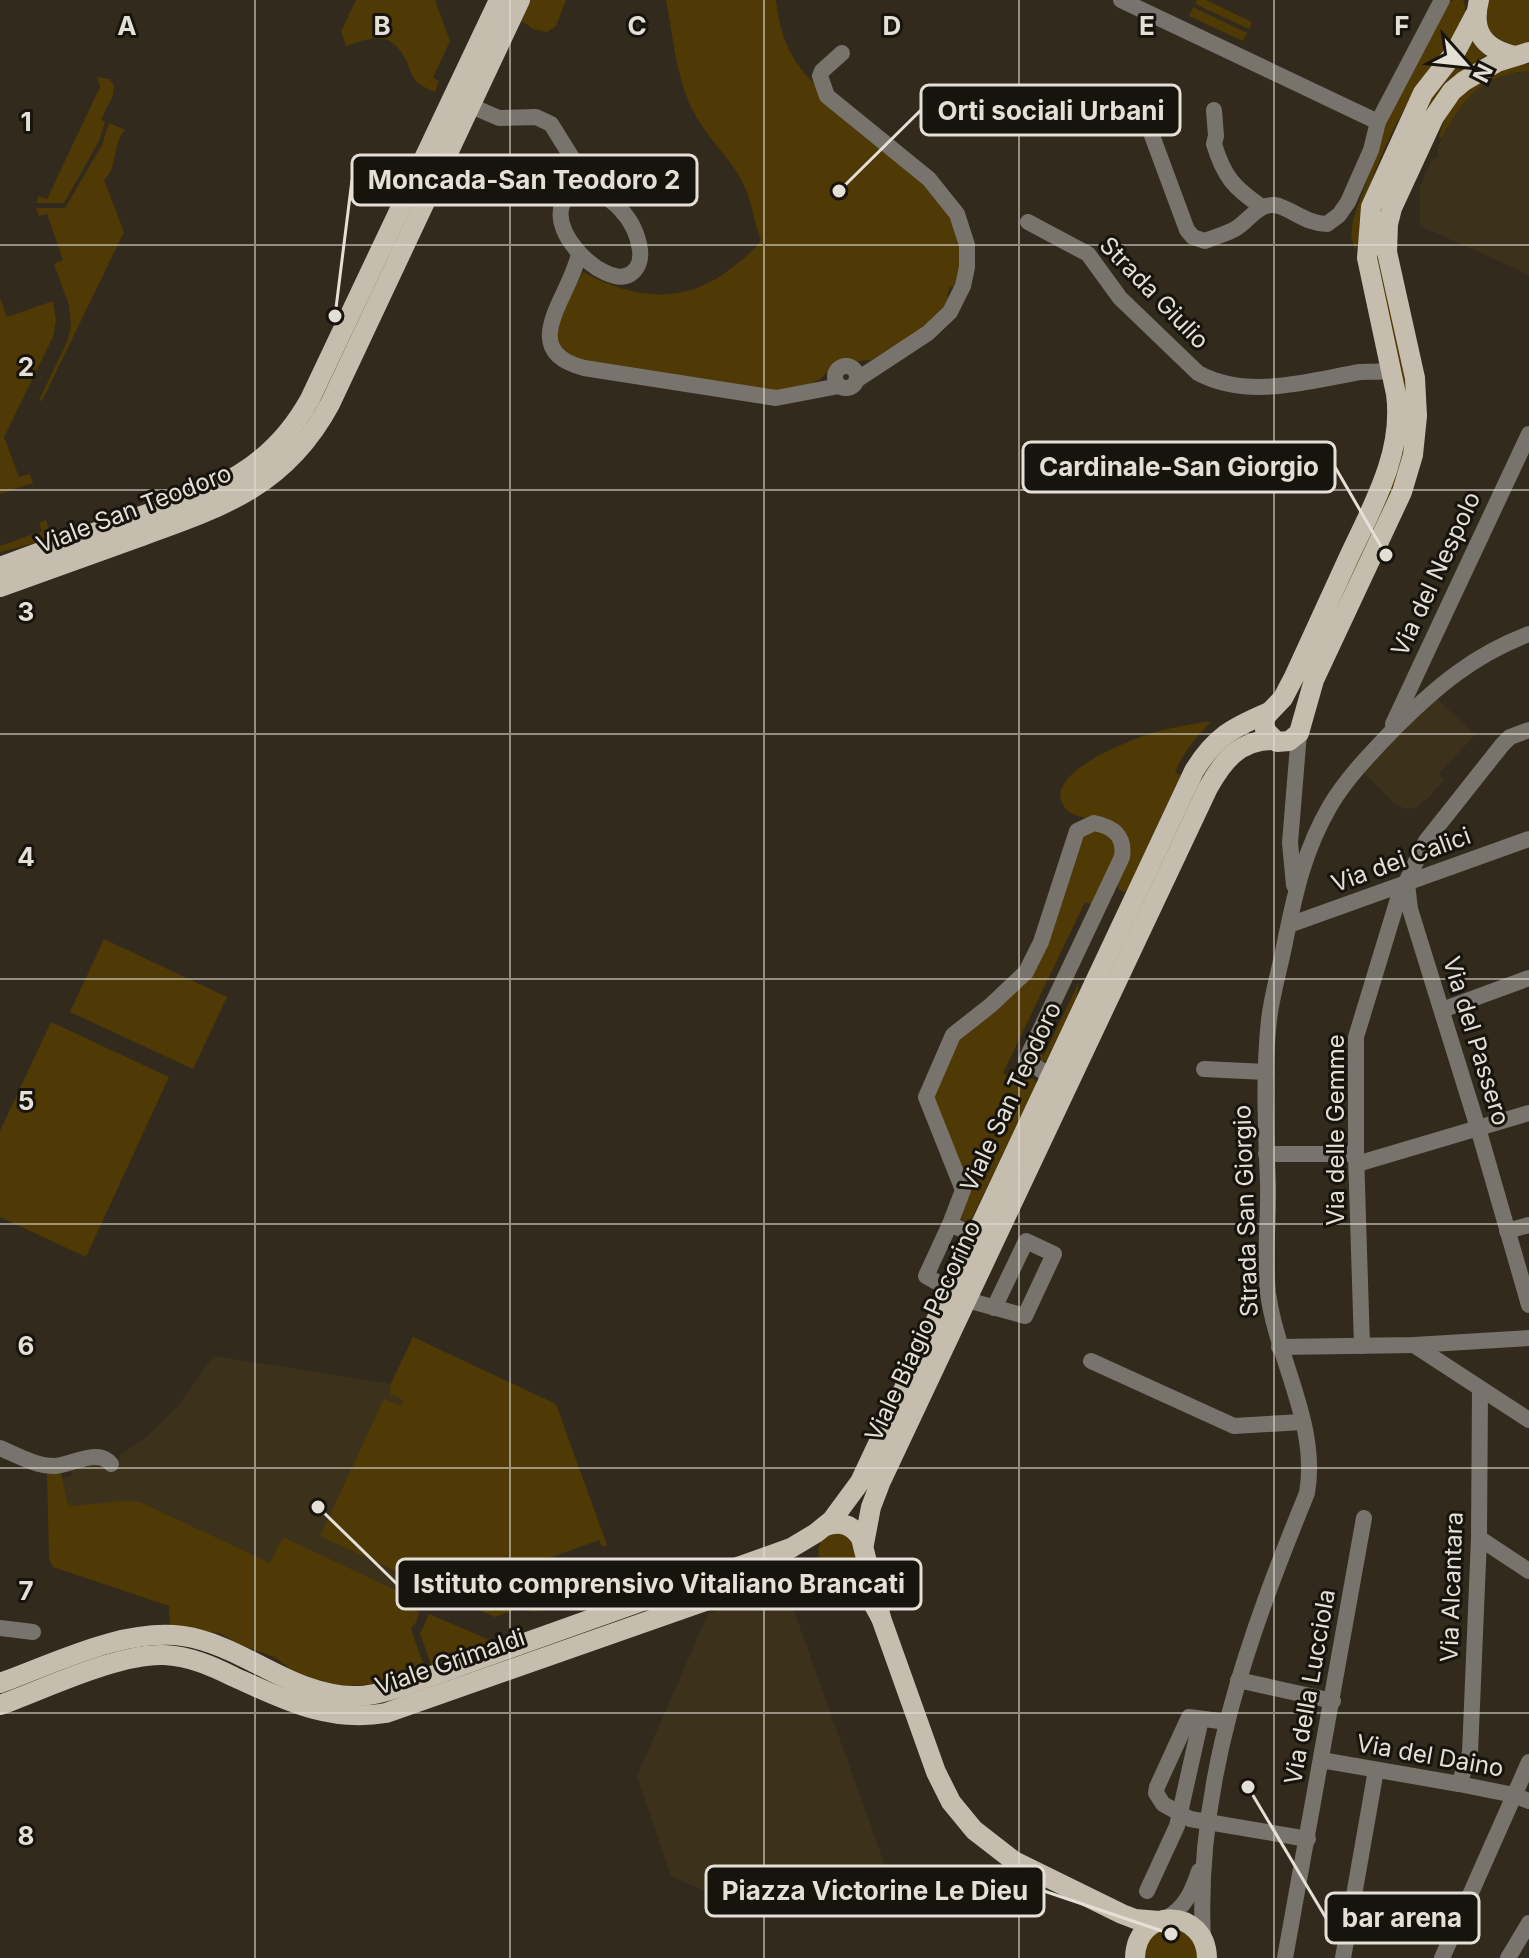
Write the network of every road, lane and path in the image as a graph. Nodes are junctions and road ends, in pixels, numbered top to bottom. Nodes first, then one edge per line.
1 (499, 0) edge
2 (520, 0) edge
3 (1121, 0) edge
4 (1442, 0) edge
5 (1475, 7) edge
6 (842, 53) dead end
7 (1524, 54) edge
8 (481, 61) junction
9 (462, 102) junction
10 (1214, 110) dead end
11 (1147, 122) dead end
12 (1378, 122) junction
13 (574, 161) junction
14 (573, 191) junction
15 (600, 193) junction
16 (1262, 207) junction
17 (1028, 222) dead end
18 (579, 253) junction
19 (593, 265) junction
20 (571, 280) junction
21 (1391, 370) junction
22 (1529, 434) edge
23 (0, 567) edge
24 (0, 587) edge
25 (1529, 634) edge
26 (1270, 710) junction
27 (1300, 727) junction
28 (1529, 730) edge
29 (1388, 736) junction
30 (1275, 741) junction
31 (1295, 768) junction
32 (1529, 839) edge
33 (1290, 843) junction
34 (1310, 846) junction
35 (1407, 884) junction
36 (1294, 891) junction
37 (1106, 894) junction
38 (1130, 906) junction
39 (1289, 925) junction
40 (1529, 978) edge
41 (1442, 1010) junction
42 (1204, 1069) dead end
43 (1266, 1072) junction
44 (1050, 1076) junction
45 (1529, 1113) edge
46 (1478, 1128) junction
47 (1266, 1154) junction
48 (1356, 1159) junction
49 (950, 1224) junction
50 (1529, 1225) edge
51 (1507, 1231) junction
52 (974, 1235) junction
53 (949, 1289) junction
54 (967, 1300) junction
55 (1529, 1305) edge
56 (994, 1308) junction
57 (1529, 1338) edge
58 (1414, 1345) junction
59 (1362, 1346) junction
60 (1279, 1347) junction
61 (1091, 1361) dead end
62 (1480, 1389) junction
63 (1529, 1420) edge
64 (1302, 1422) junction
65 (0, 1448) edge
66 (111, 1464) dead end
67 (1364, 1518) dead end
68 (821, 1530) junction
69 (1479, 1538) junction
70 (864, 1550) junction
71 (1529, 1571) edge
72 (829, 1576) junction
73 (881, 1618) junction
74 (0, 1628) edge
75 (33, 1632) dead end
76 (1238, 1680) junction
77 (0, 1683) edge
78 (1333, 1701) junction
79 (0, 1705) edge
80 (1201, 1719) junction
81 (1227, 1722) junction
82 (1321, 1760) junction
83 (1529, 1762) edge
84 (1376, 1770) junction
85 (1459, 1784) junction
86 (1522, 1798) edge
87 (1180, 1814) junction
88 (1209, 1822) junction
89 (1308, 1839) junction
90 (1206, 1847) junction
91 (1147, 1891) dead end
92 (1151, 1923) junction
93 (1529, 1923) edge
94 (1205, 1946) edge
95 (1135, 1958) edge
96 (1218, 1958) edge
97 (1285, 1958) edge
98 (1343, 1958) edge
99 (1442, 1958) edge
100 (1508, 1958) edge

1 - 8 main road
2 - 8 main road
3 - 12 street
4 - 12 street
5 - 7 main road
5 - 21 main road
6 - 20 street
7 - 27 main road
8 - 9 main road
9 - 13 street
9 - 23 main road
9 - 24 main road, Viale San Teodoro
10 - 16 street
11 - 16 street
12 - 16 street
13 - 14 street
13 - 15 street
14 - 15 street
14 - 18 street
15 - 19 street
17 - 21 street, Strada Giulio
18 - 19 street
18 - 20 street
19 - 20 street
21 - 26 main road
22 - 29 street, Via del Nespolo
25 - 29 street
26 - 27 main road
26 - 30 main road
26 - 38 main road, Viale San Teodoro
27 - 30 main road
27 - 31 street, Strada San Giorgio
28 - 35 street, Via delle Gemme
29 - 34 street, Strada San Giorgio
30 - 31 street
30 - 54 main road, Viale Biagio Pecorino
31 - 33 street, Strada San Giorgio
32 - 35 street, Via dei Calici
33 - 34 street
33 - 36 street, Strada San Giorgio
34 - 36 street, Strada San Giorgio
35 - 39 street, Via dei Calici
35 - 41 street, Via del Passero
35 - 48 street, Via delle Gemme
36 - 39 street, Strada San Giorgio
37 - 38 street
37 - 44 street
37 - 49 street
38 - 44 main road, Viale San Teodoro
39 - 43 street, Strada San Giorgio
40 - 41 street
41 - 46 street, Via del Passero
42 - 43 street
43 - 47 street, Strada San Giorgio
44 - 52 main road, Viale San Teodoro
45 - 46 street
46 - 48 street
46 - 51 street, Via del Passero
47 - 48 street
47 - 60 street, Strada San Giorgio
48 - 59 street, Via delle Gemme
49 - 52 street
49 - 53 street
50 - 51 street
51 - 55 street, Via del Passero
52 - 53 main road, Viale San Teodoro
53 - 68 main road, Viale San Teodoro
54 - 56 street
54 - 70 main road, Viale Biagio Pecorino
56 - 56 street
57 - 58 street
58 - 59 street
58 - 62 street
59 - 60 street
60 - 64 street, Strada San Giorgio
61 - 64 street
62 - 63 street
62 - 69 street, Via Alcantara
64 - 76 street, Strada San Giorgio
65 - 66 street
67 - 78 street, Via della Lucciola
68 - 70 main road
68 - 72 main road
68 - 77 main road, Viale San Teodoro
69 - 71 street
69 - 85 street, Via Alcantara
70 - 72 main road
70 - 73 main road
72 - 73 main road
72 - 79 main road, Viale Grimaldi
73 - 92 main road
74 - 75 street
76 - 78 street
76 - 81 street, Strada San Giorgio
78 - 82 street, Via della Lucciola
80 - 81 street
80 - 87 street
80 - 87 street
81 - 88 street, Strada San Giorgio
82 - 84 street, Via del Daino
82 - 89 street, Via della Lucciola
83 - 86 street
84 - 85 street, Via del Daino
84 - 98 street
85 - 86 street, Via del Daino
86 - 99 street
87 - 88 street
87 - 91 street
88 - 89 street
88 - 90 street, Strada San Giorgio
89 - 97 street, Via della Lucciola
90 - 92 street
90 - 94 street
92 - 94 main road
92 - 95 main road
93 - 100 street
94 - 96 main road

